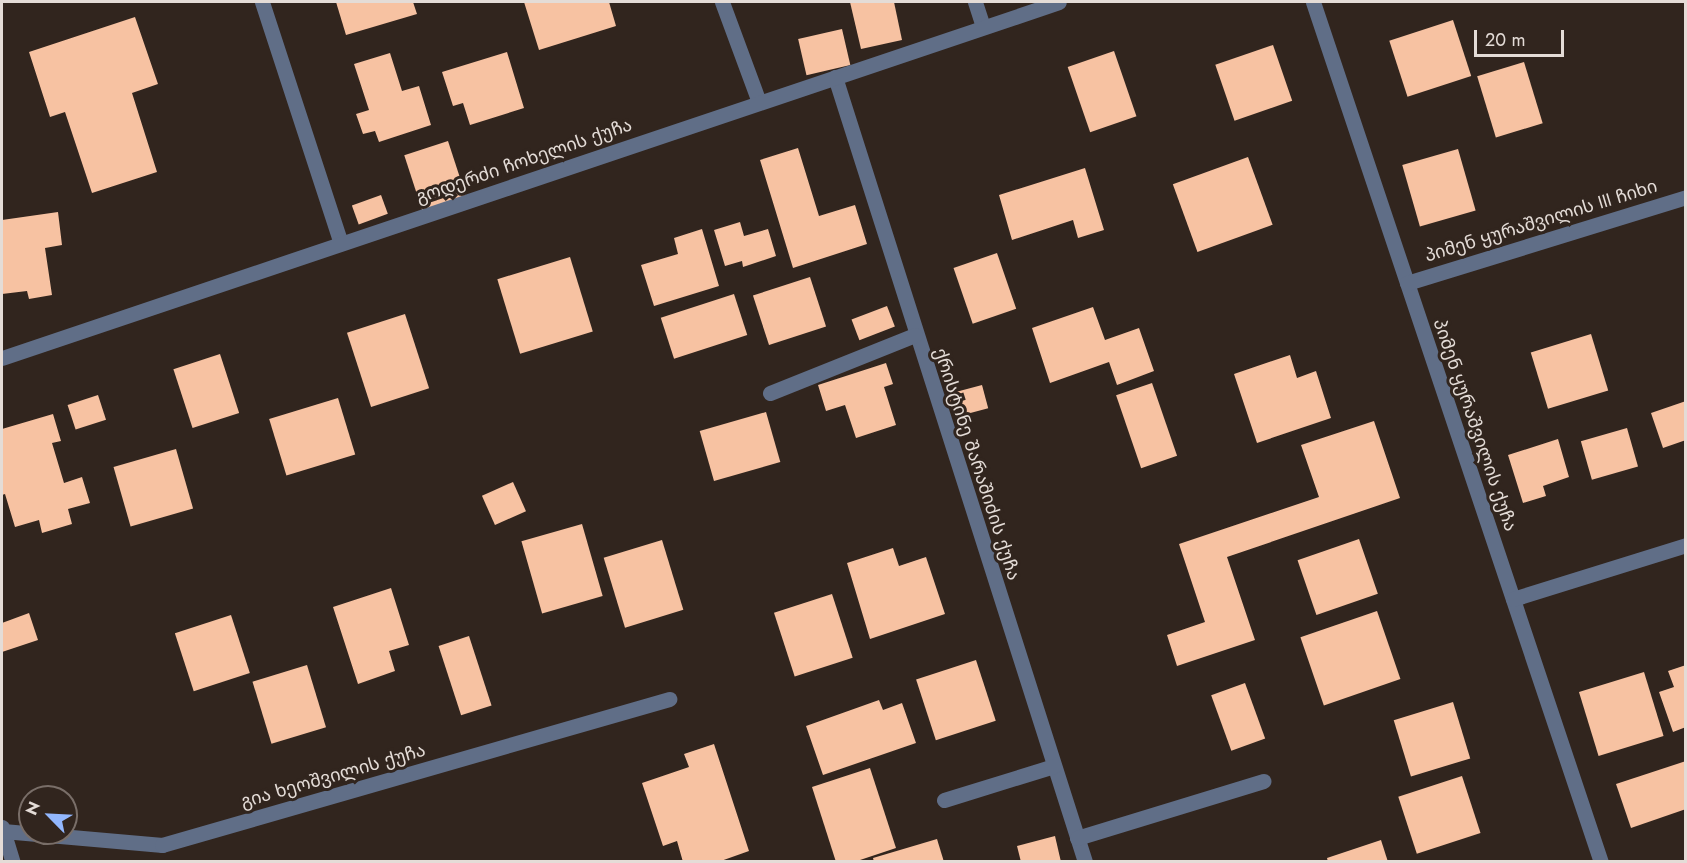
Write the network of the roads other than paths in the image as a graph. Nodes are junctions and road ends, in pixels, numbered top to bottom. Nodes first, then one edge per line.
1 (262, 2) edge
2 (722, 2) edge
3 (975, 2) edge
4 (1059, 2) edge
5 (1313, 2) edge
6 (983, 27) junction
7 (835, 77) junction
8 (759, 102) junction
9 (1686, 198) edge
10 (341, 243) junction
11 (1407, 283) junction
12 (915, 335) junction
13 (2, 358) edge
14 (770, 393) dead end
15 (1686, 545) edge
16 (1513, 599) junction
17 (669, 699) dead end
18 (1054, 766) junction
19 (1263, 781) dead end
20 (944, 800) dead end
21 (2, 829) edge
22 (1077, 838) junction
23 (13, 861) edge
24 (1085, 861) edge
25 (1601, 861) edge

1 - 10 street
2 - 8 street
3 - 6 street
4 - 6 street, გოდერძი ჩოხელის ქუჩა
5 - 11 street, პიმენ ყურაშვილის ქუჩა
6 - 7 street, გოდერძი ჩოხელის ქუჩა
7 - 8 street, გოდერძი ჩოხელის ქუჩა
7 - 12 street, ქრისტინე შარაშიძის ქუჩა
8 - 10 street, გოდერძი ჩოხელის ქუჩა
9 - 11 street, პიმენ ყურაშვილის III ჩიხი
10 - 13 street, გოდერძი ჩოხელის ქუჩა
11 - 16 street, პიმენ ყურაშვილის ქუჩა
12 - 14 street
12 - 18 street, ქრისტინე შარაშიძის ქუჩა
15 - 16 street
16 - 25 street, პიმენ ყურაშვილის ქუჩა
17 - 21 street, გია ხეოშვილის ქუჩა
18 - 20 street
18 - 22 street, ქრისტინე შარაშიძის ქუჩა
19 - 22 street
21 - 23 street
22 - 24 street, ქრისტინე შარაშიძის ქუჩა

